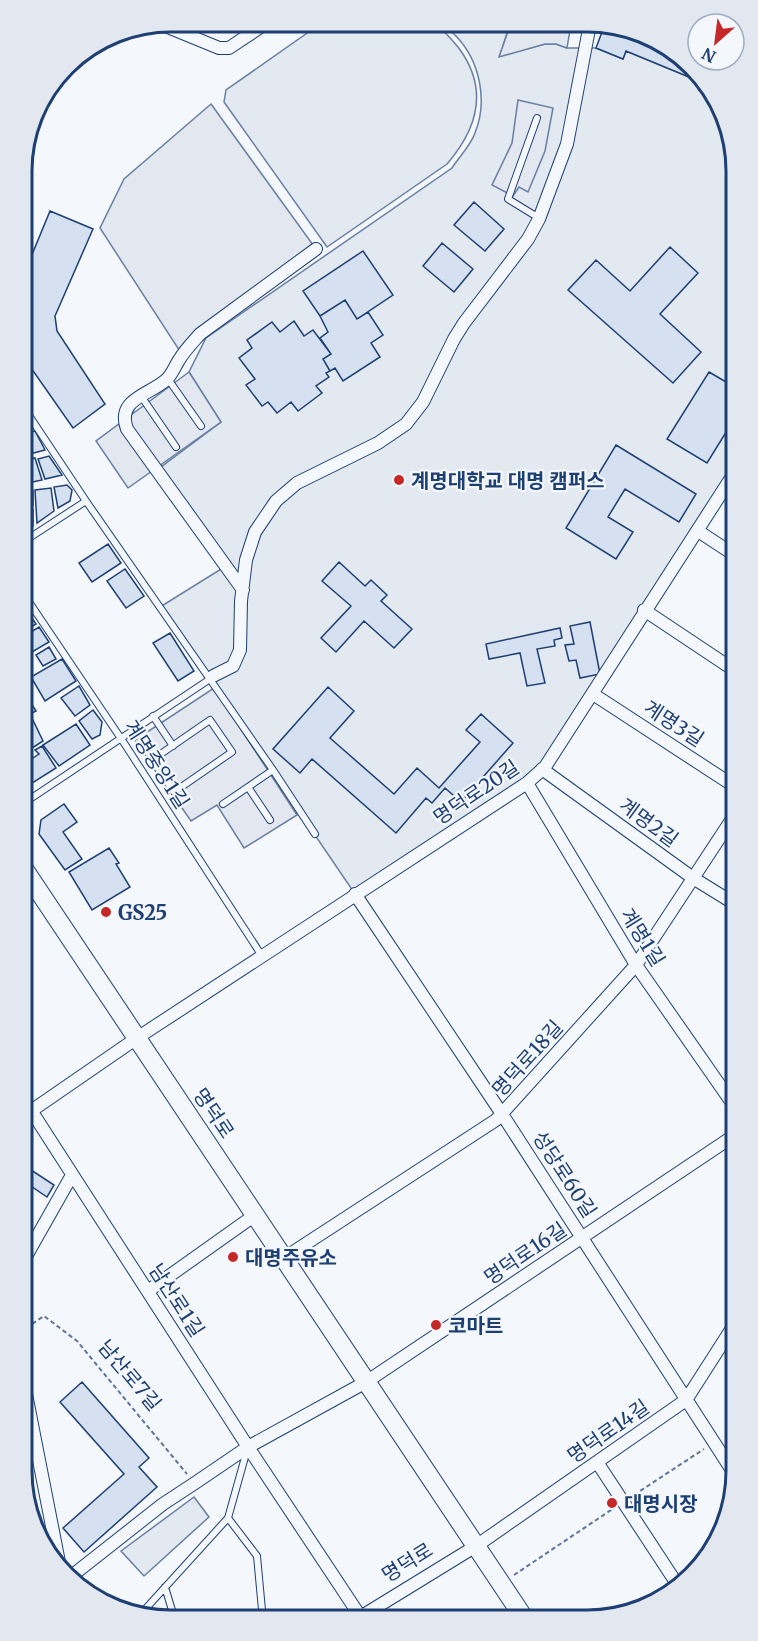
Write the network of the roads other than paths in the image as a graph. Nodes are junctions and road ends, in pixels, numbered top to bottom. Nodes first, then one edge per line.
1 (181, 32) edge
2 (253, 32) edge
3 (588, 32) edge
4 (537, 118) dead end
5 (539, 219) junction
6 (316, 249) dead end
7 (168, 379) junction
8 (141, 395) junction
9 (32, 420) edge
10 (201, 426) dead end
11 (176, 447) dead end
12 (726, 486) edge
13 (86, 501) junction
14 (698, 531) junction
15 (32, 536) edge
16 (726, 549) edge
17 (243, 590) junction
18 (32, 606) edge
19 (644, 610) junction
20 (726, 665) edge
21 (211, 678) junction
22 (593, 694) junction
23 (153, 716) junction
24 (120, 737) junction
25 (173, 746) junction
26 (542, 769) junction
27 (273, 770) junction
28 (726, 781) edge
29 (526, 783) junction
30 (248, 787) junction
31 (32, 798) edge
32 (224, 804) dead end
33 (270, 820) dead end
34 (726, 828) edge
35 (315, 834) dead end
36 (693, 878) junction
37 (32, 881) edge
38 (356, 894) junction
39 (726, 898) edge
40 (262, 956) junction
41 (636, 965) junction
42 (137, 1038) junction
43 (726, 1094) edge
44 (32, 1104) edge
45 (32, 1112) edge
46 (502, 1114) junction
47 (726, 1142) edge
48 (72, 1175) junction
49 (255, 1215) junction
50 (583, 1238) junction
51 (32, 1246) edge
52 (284, 1258) junction
53 (147, 1291) junction
54 (726, 1338) edge
55 (366, 1382) junction
56 (686, 1400) junction
57 (32, 1425) edge
58 (248, 1447) junction
59 (726, 1461) edge
60 (597, 1462) junction
61 (228, 1518) junction
62 (476, 1546) junction
63 (57, 1550) edge
64 (76, 1572) edge
65 (674, 1579) edge
66 (165, 1587) junction
67 (147, 1607) edge
68 (172, 1610) edge
69 (262, 1610) edge
70 (357, 1610) edge
71 (371, 1610) edge
72 (519, 1610) edge

1 - 2 street
3 - 5 street
4 - 5 lane
5 - 17 street
6 - 7 street
7 - 8 street
7 - 10 lane
8 - 11 lane
8 - 17 street
9 - 13 lane
12 - 14 street, 명덕로20길
13 - 15 lane
13 - 21 lane
14 - 16 street
14 - 19 street, 명덕로20길
17 - 21 street
18 - 24 lane, 계명중앙1길
19 - 20 street
19 - 22 street, 명덕로20길
21 - 23 lane
21 - 27 lane
22 - 26 street, 명덕로20길
22 - 28 street, 계명3길
23 - 24 lane
23 - 25 lane
24 - 31 lane
24 - 40 lane, 계명중앙1길
25 - 25 lane
26 - 29 street, 명덕로20길
26 - 36 street, 계명2길
27 - 30 lane
27 - 35 lane
29 - 38 street, 명덕로20길
29 - 41 street, 계명1길
30 - 32 lane
30 - 33 lane
34 - 36 street, 명덕로18길
36 - 39 street, 계명2길
36 - 41 street, 명덕로18길
37 - 42 main road, 명덕로
38 - 40 street, 명덕로20길
38 - 46 street, 성당로60길
40 - 42 street, 명덕로20길
41 - 43 street, 계명1길
41 - 46 street, 명덕로18길
42 - 44 street, 명덕로20길
42 - 49 main road, 명덕로
45 - 48 street, 남산로1길
46 - 50 street, 성당로60길
46 - 52 street, 명덕로18길
47 - 50 street, 명덕로16길
48 - 51 street
48 - 53 street, 남산로1길
49 - 52 main road, 명덕로
49 - 53 street
50 - 55 street, 명덕로16길
50 - 56 street, 성당로60길
52 - 55 main road, 명덕로
53 - 58 street, 남산로1길
54 - 56 street, 명덕로14길
55 - 58 street
55 - 62 main road, 명덕로
56 - 59 street, 성당로60길
56 - 60 street, 명덕로14길
57 - 63 street
58 - 61 lane
58 - 64 street
58 - 70 street, 남산로1길
60 - 62 street, 명덕로14길
60 - 65 street
61 - 66 lane
61 - 69 lane
62 - 71 street, 명덕로
62 - 72 main road, 명덕로
66 - 67 lane
66 - 68 lane

